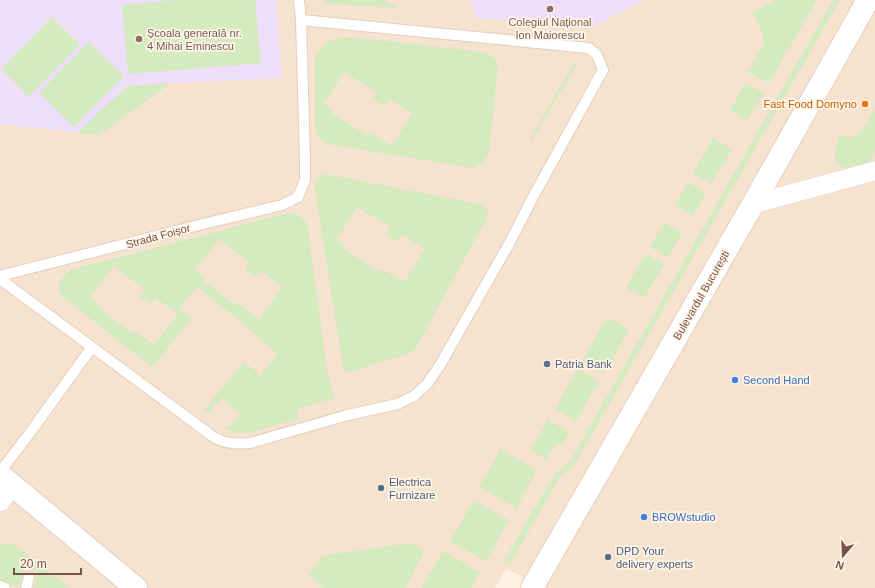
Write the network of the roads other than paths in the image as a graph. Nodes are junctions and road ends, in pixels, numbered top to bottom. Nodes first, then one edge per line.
1 (299, 0) edge
2 (868, 0) edge
3 (301, 20) junction
4 (875, 171) edge
5 (754, 204) junction
6 (0, 278) edge
7 (92, 347) junction
8 (3, 484) edge
9 (29, 577) dead end
10 (0, 586) edge
11 (5, 588) edge
12 (26, 588) edge
13 (136, 588) edge
14 (532, 588) edge

1 - 3 lane
2 - 5 main road, Bulevardul București
3 - 6 lane, Strada Foișor
3 - 7 lane
4 - 5 street
5 - 14 main road, Bulevardul București
6 - 7 lane
7 - 8 lane
8 - 13 main road
9 - 12 lane
10 - 11 lane

